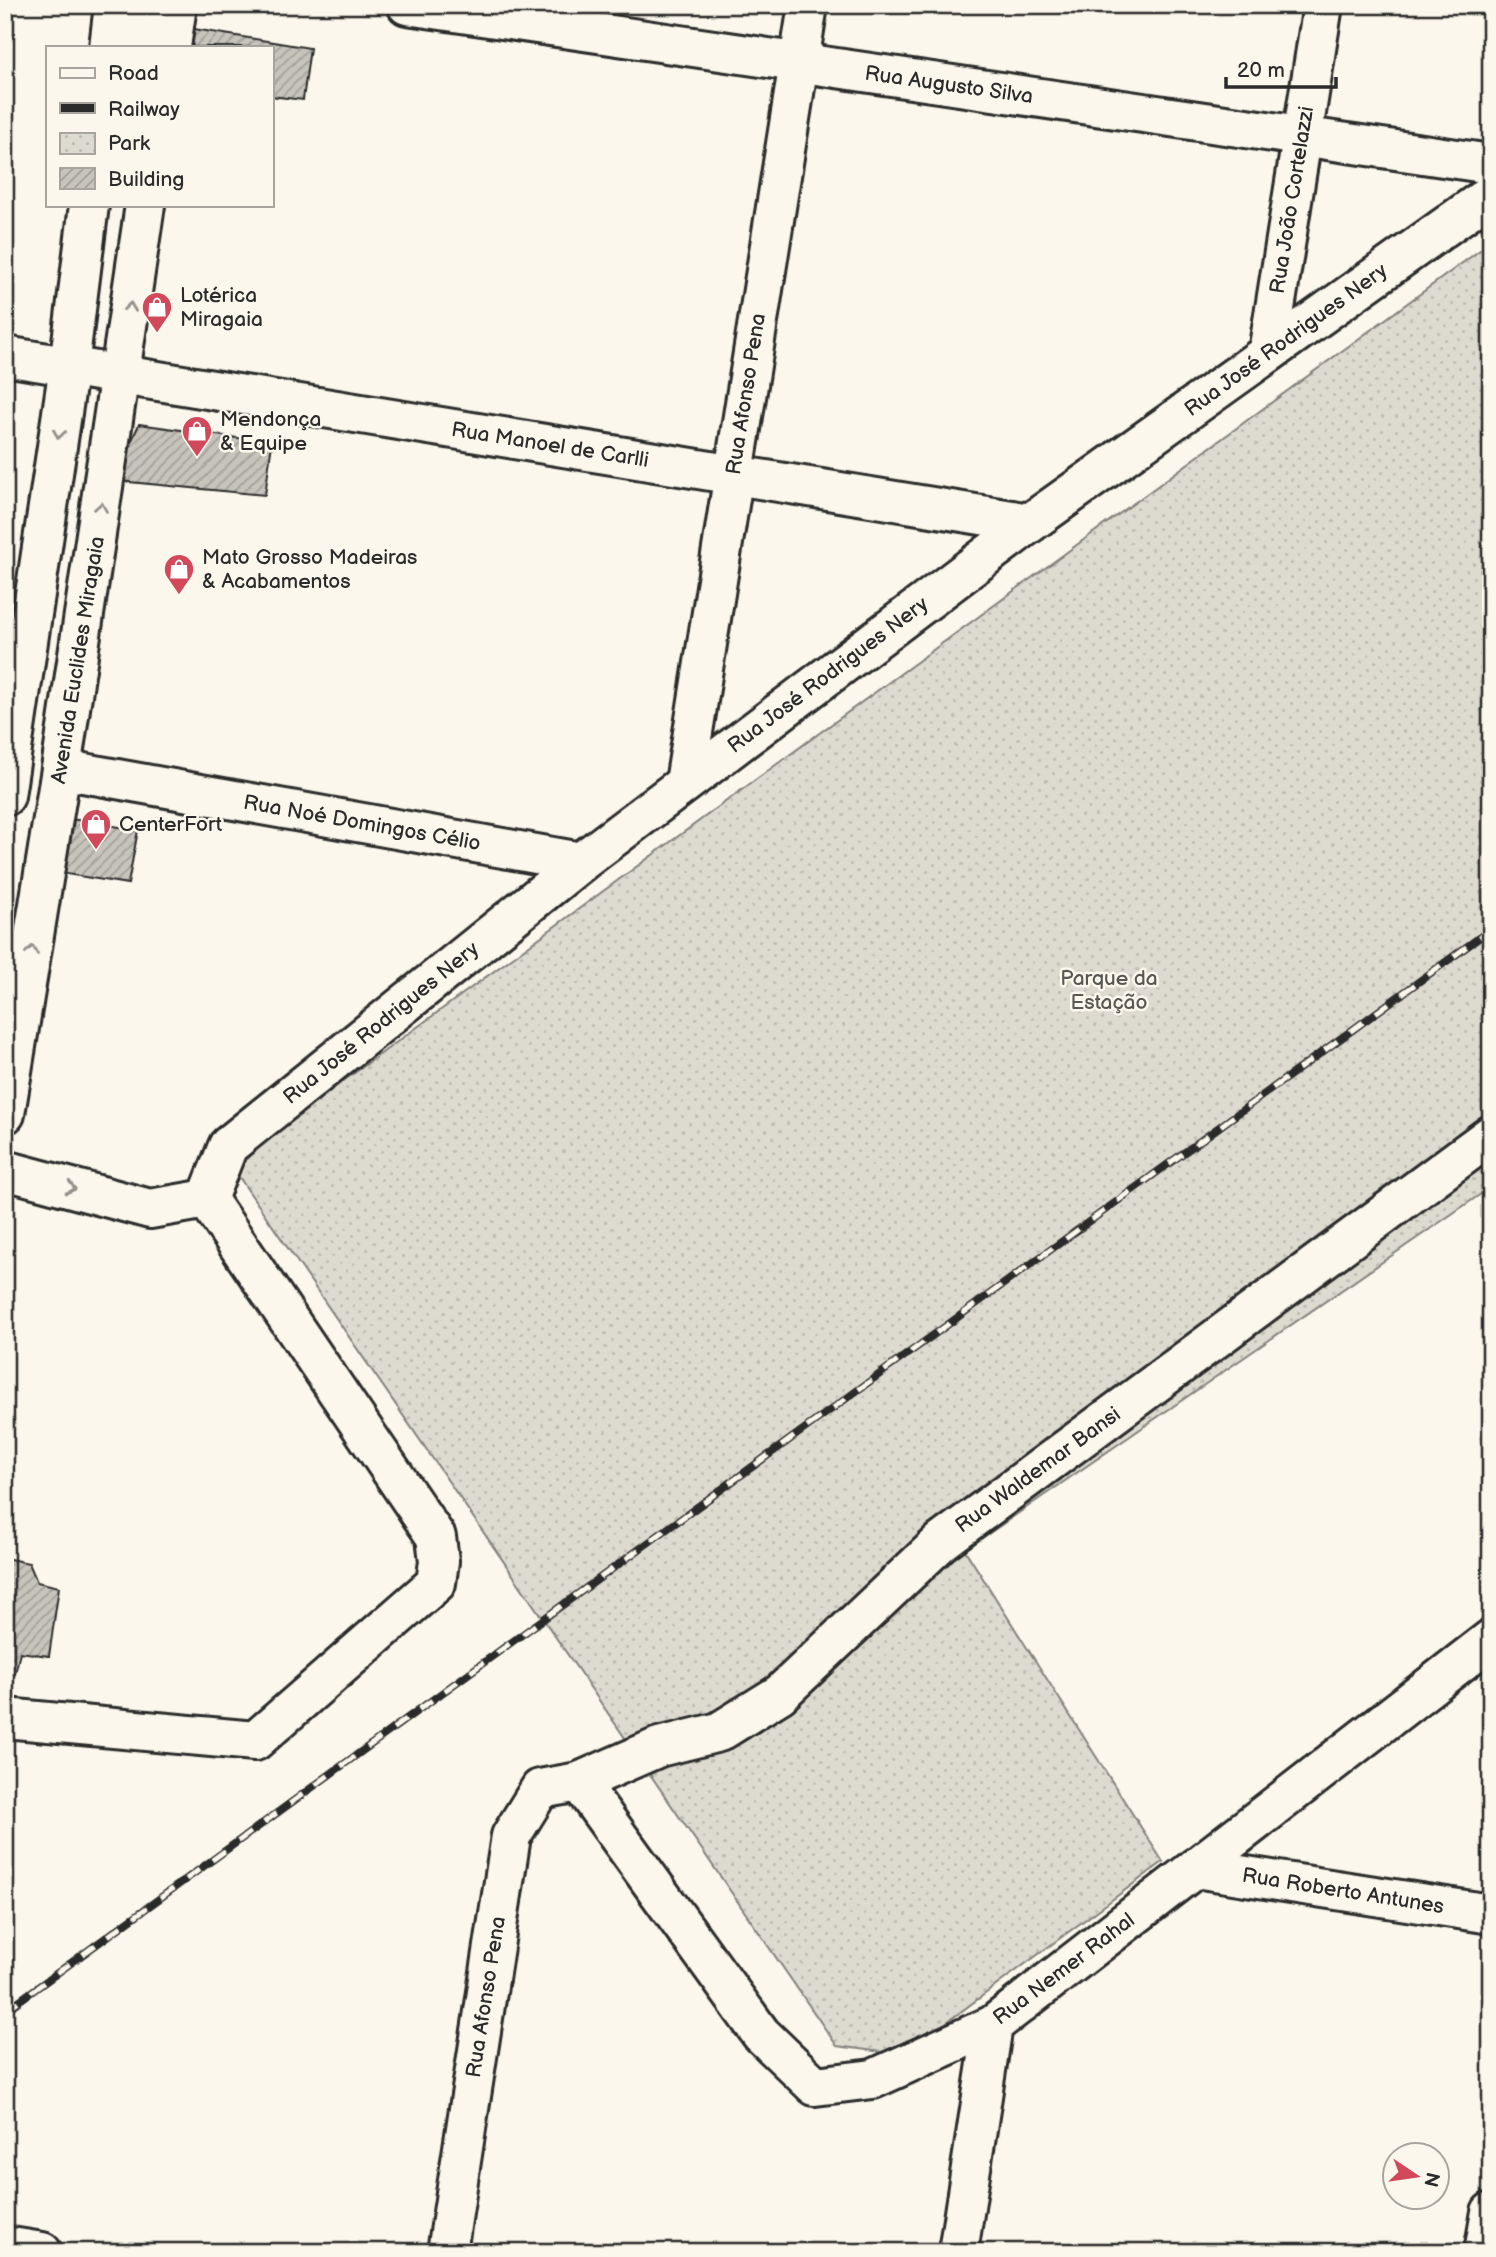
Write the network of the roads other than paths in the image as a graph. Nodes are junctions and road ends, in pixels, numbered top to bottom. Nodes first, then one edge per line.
1 (114, 5) edge
2 (148, 5) edge
3 (177, 5) edge
4 (407, 5) edge
5 (808, 5) edge
6 (1324, 5) edge
7 (109, 46) edge
8 (142, 46) edge
9 (171, 46) edge
10 (799, 63) junction
11 (1303, 137) junction
12 (1491, 164) edge
13 (1491, 194) edge
14 (89, 206) edge
15 (129, 206) edge
16 (145, 206) edge
17 (137, 255) junction
18 (1268, 353) junction
19 (5, 356) edge
20 (69, 366) junction
21 (121, 375) junction
22 (734, 475) junction
23 (1030, 523) junction
24 (61, 769) junction
25 (685, 783) junction
26 (5, 796) edge
27 (581, 862) junction
28 (5, 1114) edge
29 (1491, 1135) edge
30 (5, 1170) edge
31 (207, 1199) junction
32 (1491, 1639) edge
33 (5, 1718) edge
34 (579, 1782) junction
35 (1195, 1868) junction
36 (1491, 1914) edge
37 (993, 2025) junction
38 (1491, 2212) edge
39 (5, 2246) edge
40 (42, 2252) edge
41 (447, 2252) edge
42 (958, 2252) edge
43 (1484, 2252) edge

1 - 7 street
2 - 8 street
3 - 9 street
4 - 10 street, Rua Augusto Silva
5 - 10 street, Rua Afonso Pena
6 - 11 street, Rua João Cortelazzi
10 - 11 street, Rua Augusto Silva
10 - 22 street, Rua Afonso Pena
11 - 12 street, Rua Augusto Silva
11 - 18 street, Rua João Cortelazzi
13 - 18 street, Rua José Rodrigues Nery
14 - 20 street
15 - 17 street
16 - 17 street, Avenida Euclides Miragaia
21 -> 17 street, Avenida Euclides Miragaia
18 - 23 street, Rua José Rodrigues Nery
19 - 20 street, Rua Manoel de Carlli
20 - 21 street, Rua Manoel de Carlli
20 -> 26 street
21 - 22 street, Rua Manoel de Carlli
24 -> 21 street, Avenida Euclides Miragaia
22 - 23 street, Rua Manoel de Carlli
22 - 25 street, Rua Afonso Pena
23 - 25 street, Rua José Rodrigues Nery
24 - 27 street, Rua Noé Domingos Célio
28 -> 24 street, Avenida Euclides Miragaia
25 - 27 street, Rua José Rodrigues Nery
27 - 31 street, Rua José Rodrigues Nery
29 - 34 street, Rua Waldemar Bansi
30 -> 31 street
31 - 33 street
32 - 35 street, Rua Nemer Rahal
34 - 37 street, Rua Nemer Rahal
34 - 41 street, Rua Afonso Pena
35 - 36 street, Rua Roberto Antunes
35 - 37 street, Rua Nemer Rahal
37 - 42 street
38 - 43 street
39 - 40 street

